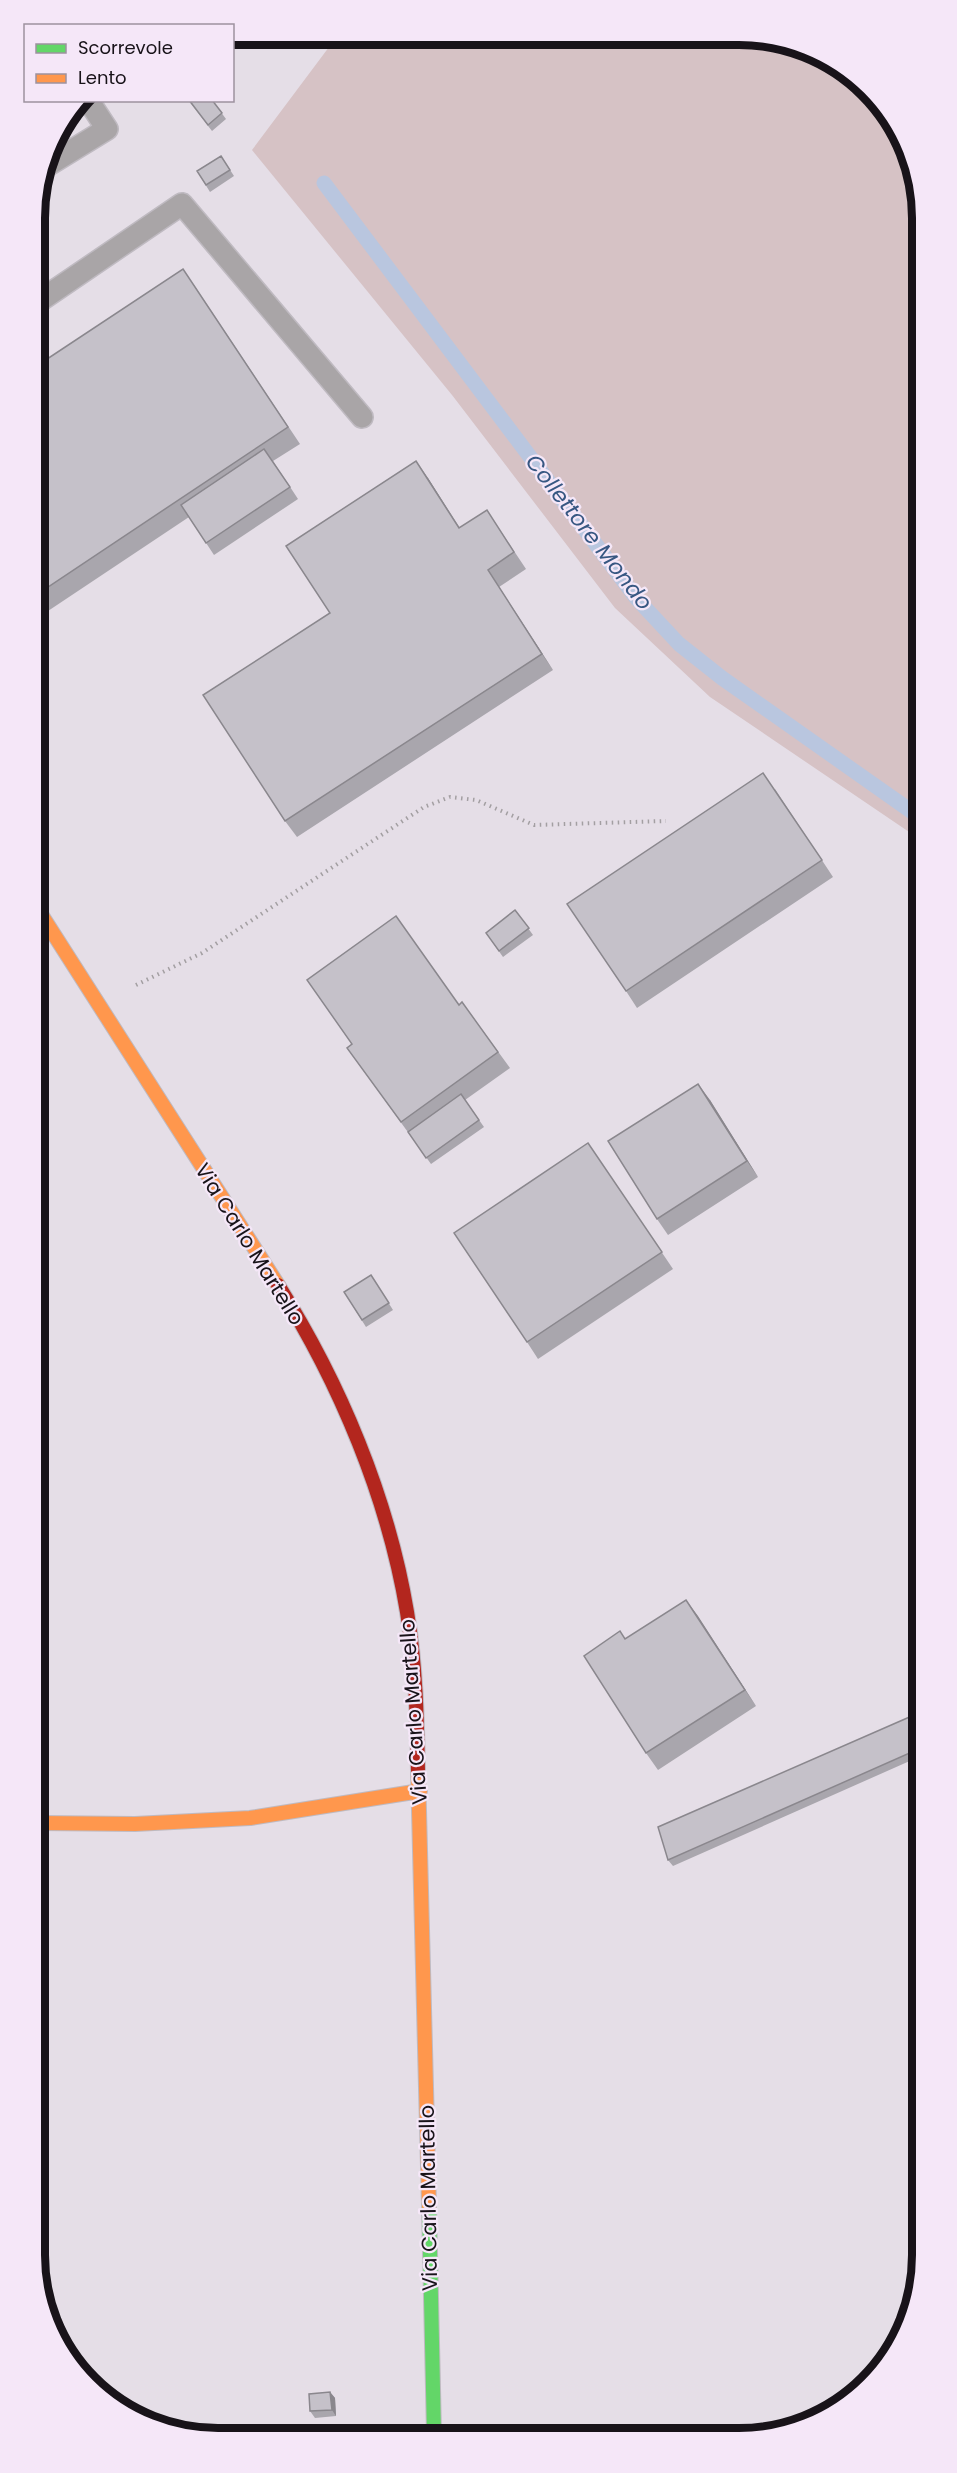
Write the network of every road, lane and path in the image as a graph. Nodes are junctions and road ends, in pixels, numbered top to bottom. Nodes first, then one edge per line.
1 (90, 102) edge
2 (55, 161) edge
3 (45, 297) edge
4 (363, 417) dead end
5 (666, 821) dead end
6 (45, 921) edge
7 (142, 982) dead end
8 (420, 1791) junction
9 (45, 1823) edge
10 (434, 2428) edge

1 - 2 lane
3 - 4 lane
5 - 7 path
6 - 8 street, Via Carlo Martello
8 - 9 street
8 - 10 street, Via Carlo Martello

